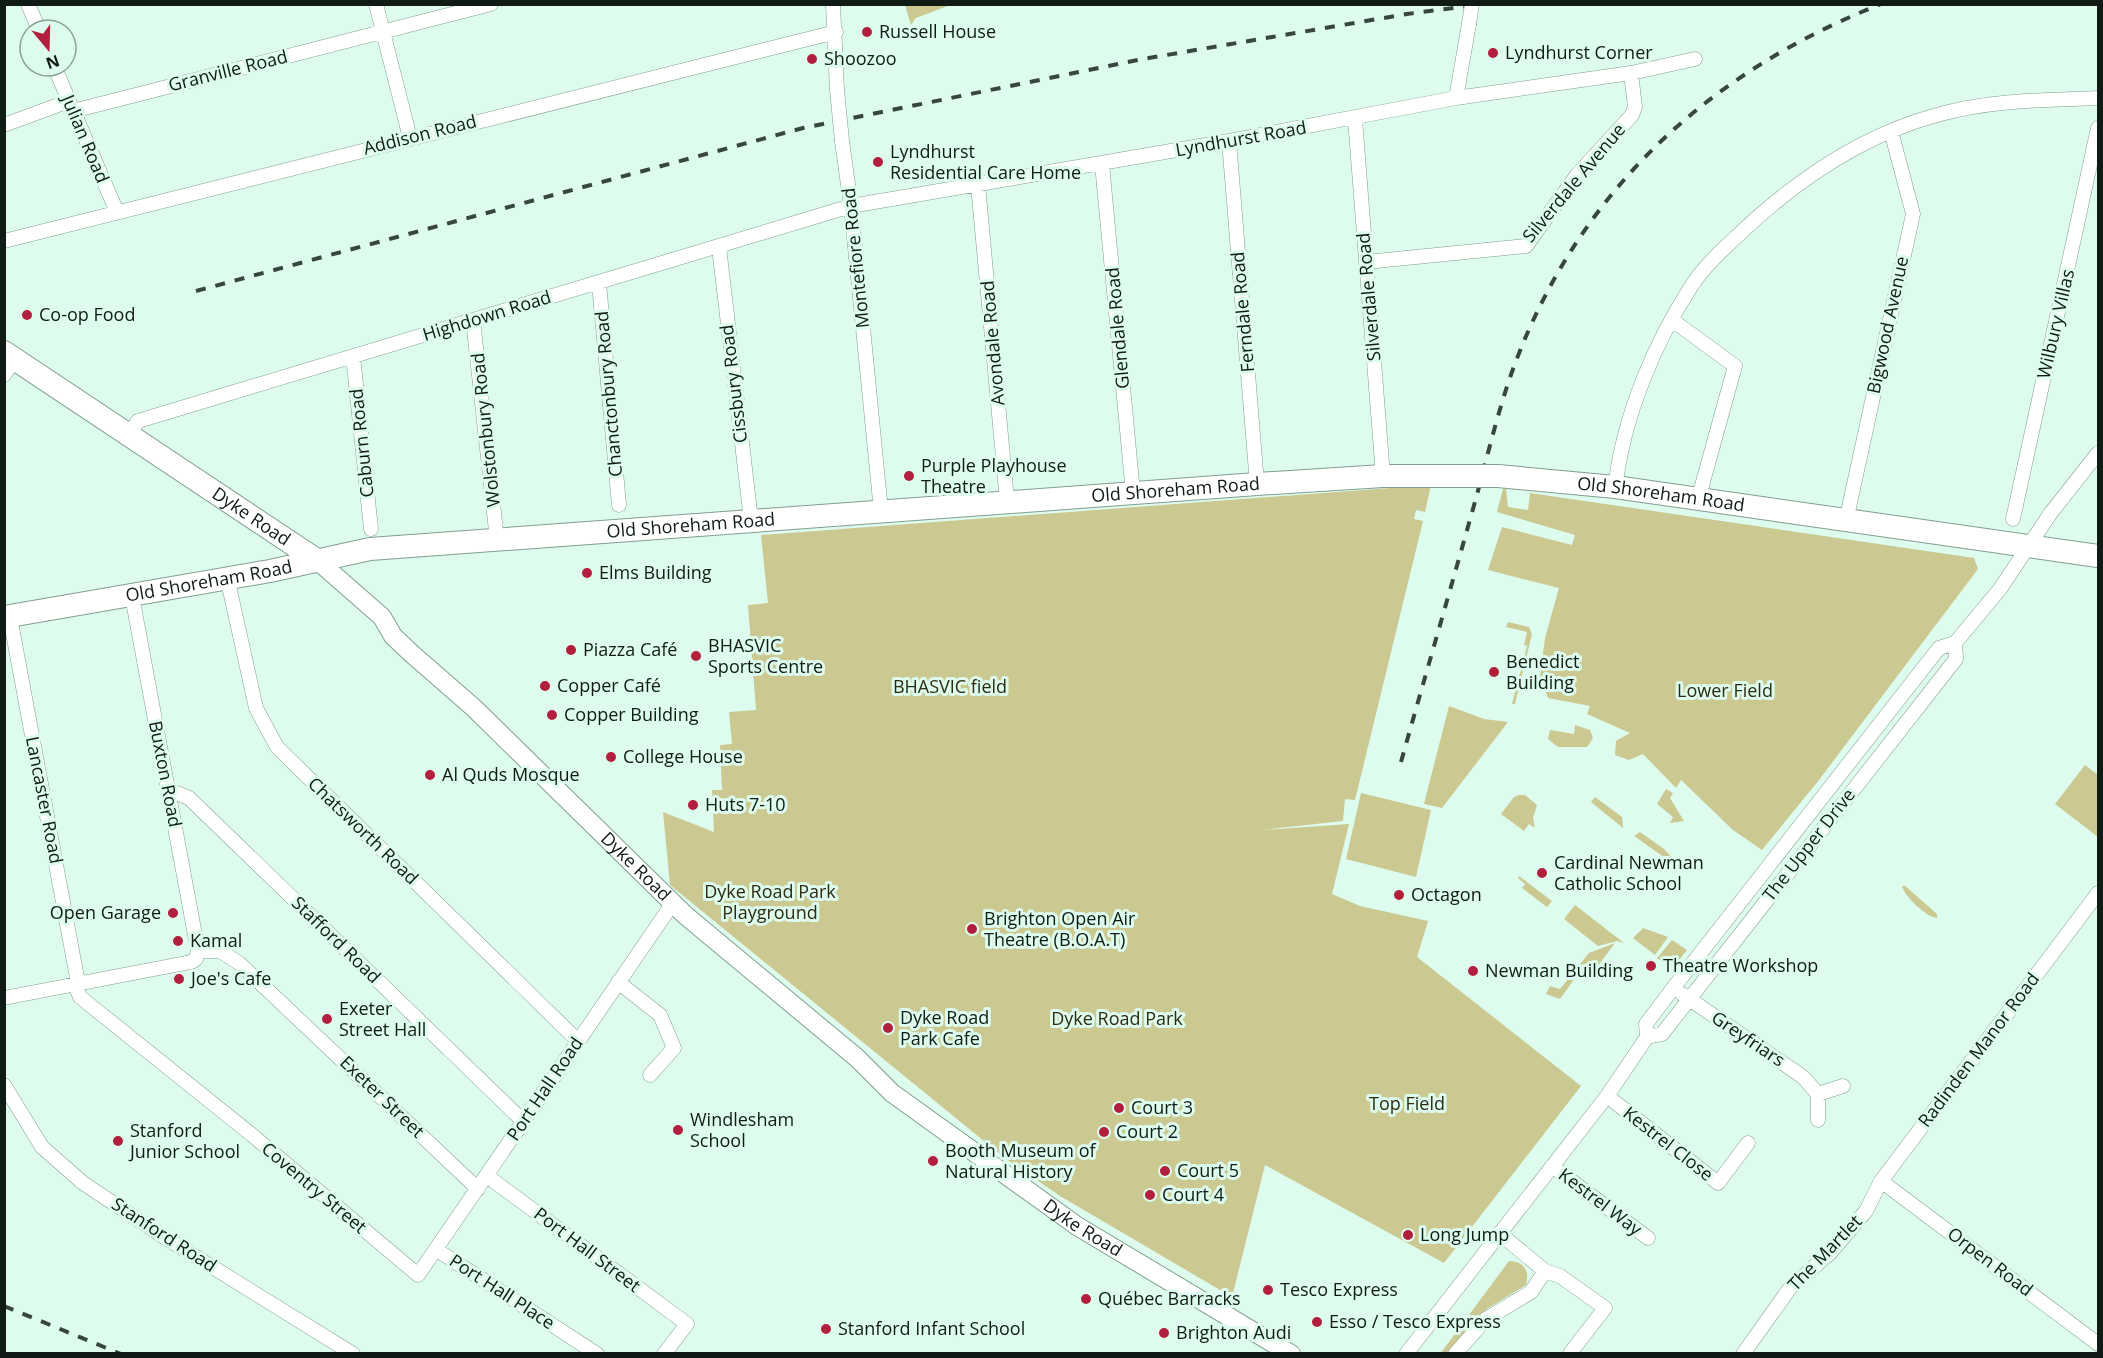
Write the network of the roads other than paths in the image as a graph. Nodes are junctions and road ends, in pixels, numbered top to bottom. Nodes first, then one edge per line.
1 (28, 4) edge
2 (376, 4) edge
3 (491, 4) edge
4 (833, 4) edge
5 (1472, 4) edge
6 (34, 18) edge
7 (383, 32) junction
8 (836, 32) junction
9 (1695, 59) dead end
10 (1631, 74) junction
11 (59, 78) edge
12 (1456, 98) junction
13 (2098, 98) edge
14 (71, 106) junction
15 (1355, 118) junction
16 (4, 125) edge
17 (2098, 128) edge
18 (1891, 131) junction
19 (410, 138) junction
20 (1229, 141) junction
21 (1102, 164) junction
22 (978, 185) junction
23 (851, 206) junction
24 (117, 212) junction
25 (4, 241) edge
26 (719, 247) junction
27 (1366, 262) junction
28 (599, 283) junction
29 (473, 320) junction
30 (1672, 320) junction
31 (353, 356) junction
32 (8, 362) edge
33 (129, 434) junction
34 (2098, 453) edge
35 (1383, 476) junction
36 (1257, 483) junction
37 (1615, 488) junction
38 (1133, 493) junction
39 (1698, 500) junction
40 (1007, 501) junction
41 (619, 505) dead end
42 (881, 511) junction
43 (2013, 519) dead end
44 (751, 520) junction
45 (1846, 521) junction
46 (371, 529) dead end
47 (497, 540) junction
48 (2027, 546) junction
49 (358, 550) junction
50 (2098, 556) edge
51 (318, 561) junction
52 (227, 578) junction
53 (352, 588) junction
54 (132, 596) junction
55 (7, 617) edge
56 (1955, 643) junction
57 (170, 795) junction
58 (2098, 893) edge
59 (673, 903) junction
60 (198, 951) junction
61 (618, 982) junction
62 (77, 984) junction
63 (1674, 987) junction
64 (4, 998) edge
65 (1689, 999) junction
66 (1647, 1037) junction
67 (577, 1040) junction
68 (650, 1075) dead end
69 (4, 1085) edge
70 (1843, 1086) dead end
71 (1818, 1094) junction
72 (1607, 1096) junction
73 (1818, 1120) dead end
74 (523, 1121) junction
75 (1748, 1143) dead end
76 (1552, 1166) junction
77 (488, 1176) junction
78 (1881, 1181) junction
79 (478, 1189) junction
80 (1866, 1211) joint
81 (1499, 1233) junction
82 (1648, 1238) dead end
83 (437, 1250) junction
84 (1545, 1271) junction
85 (418, 1275) joint
86 (2098, 1344) edge
87 (1571, 1352) edge
88 (353, 1353) edge
89 (597, 1353) edge
90 (664, 1353) edge
91 (1291, 1353) edge
92 (1406, 1353) edge
93 (1455, 1353) edge
94 (1743, 1353) edge

1 - 6 street
2 - 7 street
3 - 7 street, Granville Road
4 - 8 street, Montefiore Road
5 - 12 street, bridge
7 - 14 street, Granville Road
7 - 19 street
8 - 19 street, Addison Road
8 - 23 street, Montefiore Road, bridge
9 - 10 street, Lyndhurst Road
10 - 12 street, Lyndhurst Road
10 - 27 street, Silverdale Avenue
11 - 14 street, Julian Road
12 - 15 street, Lyndhurst Road
13 - 18 street
14 - 16 street, Granville Road
14 - 24 street, Julian Road
15 - 20 street, Lyndhurst Road
15 - 27 street, Silverdale Road
17 - 43 street, Wilbury Villas
18 - 30 street
18 - 45 street, Bigwood Avenue
19 - 24 street, Addison Road
20 - 21 street, Lyndhurst Road
20 - 36 street, Ferndale Road
21 - 22 street, Lyndhurst Road
21 - 38 street, Glendale Road
22 - 23 street, Lyndhurst Road
22 - 40 street, Avondale Road
23 - 26 street, Highdown Road
23 - 42 street, Montefiore Road
24 - 25 street, Addison Road
26 - 28 street, Highdown Road
26 - 44 street, Cissbury Road
27 - 35 street, Silverdale Road
28 - 29 street, Highdown Road
28 - 41 street, Chanctonbury Road
29 - 31 street, Highdown Road
29 - 47 street, Wolstonbury Road
30 - 37 street
30 - 39 street
31 - 33 street, Highdown Road
31 - 46 street, Caburn Road
32 - 33 main road, Dyke Road
33 - 51 main road, Dyke Road
34 - 48 street, The Upper Drive
35 - 36 main road, Old Shoreham Road
35 - 37 main road, Old Shoreham Road, bridge
36 - 38 main road, Old Shoreham Road
37 - 39 main road, Old Shoreham Road
38 - 40 main road, Old Shoreham Road
39 - 45 main road, Old Shoreham Road
40 - 42 main road, Old Shoreham Road
42 - 44 main road, Old Shoreham Road
44 - 47 main road, Old Shoreham Road
45 - 48 main road, Old Shoreham Road
47 - 49 main road, Old Shoreham Road
48 - 50 main road, Old Shoreham Road
48 - 56 street, The Upper Drive
49 - 51 main road, Old Shoreham Road
49 - 53 street
51 - 52 main road, Old Shoreham Road
51 - 53 street, Dyke Road
52 - 54 main road, Old Shoreham Road
52 - 67 street, Chatsworth Road
53 - 59 street, Dyke Road
54 - 55 main road, Old Shoreham Road
54 - 57 street, Buxton Road
55 - 62 street, Lancaster Road
56 - 63 street, The Upper Drive
56 - 65 street, The Upper Drive
57 - 60 street, Buxton Road
57 - 74 street, Stafford Road
58 - 78 street, Radinden Manor Road
59 - 61 street, Port Hall Road
59 - 91 street, Dyke Road
60 - 62 street
60 - 79 street, Exeter Street
61 - 67 street, Port Hall Road
61 - 68 street
62 - 64 street
62 - 85 street, Coventry Street
63 - 65 street, Greyfriars
63 - 66 street, The Upper Drive
65 - 66 street, The Upper Drive
65 - 71 street, Greyfriars
66 - 72 street, The Upper Drive
67 - 74 street, Port Hall Road
69 - 88 street, Stanford Road
70 - 71 street
71 - 73 street
72 - 75 street, Kestrel Close
72 - 76 street, The Upper Drive
74 - 77 street, Port Hall Road
76 - 81 street, The Upper Drive
76 - 82 street, Kestrel Way
77 - 79 street, Port Hall Road
77 - 90 street, Port Hall Street
78 - 80 street, Radinden Manor Road
78 - 86 street, Orpen Road
79 - 83 street, Port Hall Road
80 - 94 street, The Martlet
81 - 84 street
81 - 92 street, The Upper Drive
83 - 85 street, Port Hall Road
83 - 89 street, Port Hall Place
84 - 87 street
84 - 93 street

